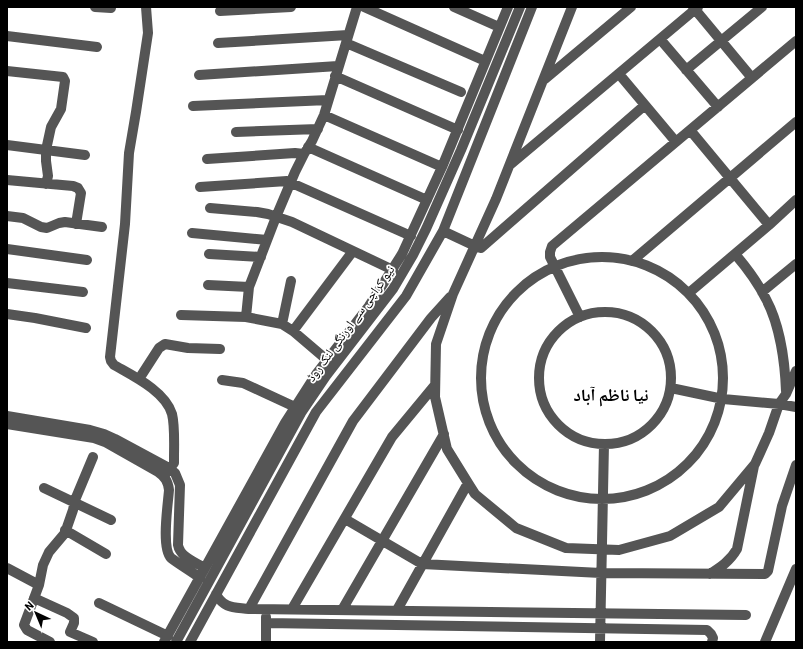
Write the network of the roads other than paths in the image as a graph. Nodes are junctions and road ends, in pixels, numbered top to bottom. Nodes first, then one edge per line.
1 (95, 7) edge
2 (146, 7) edge
3 (291, 7) edge
4 (357, 7) edge
5 (364, 7) edge
6 (454, 7) edge
7 (508, 7) edge
8 (520, 7) edge
9 (532, 7) edge
10 (572, 7) edge
11 (631, 7) edge
12 (762, 7) edge
13 (111, 8) dead end
14 (695, 8) edge
15 (220, 11) dead end
16 (500, 27) junction
17 (7, 36) edge
18 (347, 39) junction
19 (660, 39) junction
20 (721, 41) junction
21 (796, 41) edge
22 (218, 43) dead end
23 (97, 47) dead end
24 (485, 61) junction
25 (686, 70) junction
26 (7, 71) edge
27 (337, 71) junction
28 (481, 72) junction
29 (619, 74) junction
30 (199, 75) dead end
31 (492, 76) junction
32 (752, 78) junction
33 (543, 80) junction
34 (461, 92) dead end
35 (328, 100) junction
36 (645, 105) junction
37 (194, 106) dead end
38 (718, 107) junction
39 (324, 115) junction
40 (796, 122) edge
41 (318, 128) junction
42 (458, 130) junction
43 (690, 130) junction
44 (236, 132) dead end
45 (676, 142) junction
46 (7, 145) edge
47 (46, 150) junction
48 (306, 150) junction
49 (85, 155) dead end
50 (207, 159) dead end
51 (509, 166) junction
52 (442, 167) junction
53 (730, 178) junction
54 (7, 180) edge
55 (291, 182) junction
56 (46, 184) junction
57 (200, 187) dead end
58 (427, 200) junction
59 (796, 200) edge
60 (210, 208) dead end
61 (7, 216) edge
62 (276, 217) junction
63 (76, 224) junction
64 (416, 225) junction
65 (770, 225) junction
66 (102, 227) dead end
67 (426, 229) junction
68 (443, 230) junction
69 (192, 233) dead end
70 (411, 236) junction
71 (267, 240) junction
72 (475, 246) junction
73 (7, 249) edge
74 (353, 251) junction
75 (209, 254) dead end
76 (735, 254) junction
77 (261, 257) junction
78 (87, 260) dead end
79 (632, 261) junction
80 (796, 264) edge
81 (555, 267) junction
82 (393, 270) junction
83 (291, 281) dead end
84 (7, 283) edge
85 (208, 285) dead end
86 (249, 287) junction
87 (83, 292) dead end
88 (690, 292) junction
89 (762, 292) junction
90 (453, 294) junction
91 (7, 314) edge
92 (181, 315) dead end
93 (246, 317) junction
94 (580, 317) junction
95 (282, 324) junction
96 (86, 328) dead end
97 (294, 331) junction
98 (220, 349) dead end
99 (327, 360) junction
100 (796, 371) edge
101 (139, 380) junction
102 (222, 380) dead end
103 (435, 385) junction
104 (671, 388) junction
105 (786, 394) junction
106 (723, 399) junction
107 (779, 404) junction
108 (294, 407) junction
109 (796, 407) edge
110 (7, 416) edge
111 (7, 424) edge
112 (444, 434) junction
113 (604, 444) junction
114 (93, 457) dead end
115 (754, 464) junction
116 (796, 465) edge
117 (167, 473) junction
118 (468, 483) junction
119 (44, 488) dead end
120 (602, 500) junction
121 (75, 502) junction
122 (345, 519) junction
123 (111, 520) dead end
124 (65, 530) junction
125 (382, 541) junction
126 (602, 549) junction
127 (106, 554) dead end
128 (422, 564) junction
129 (7, 568) edge
130 (205, 568) junction
131 (796, 569) edge
132 (601, 573) junction
133 (710, 574) junction
134 (200, 578) junction
135 (39, 585) junction
136 (216, 594) junction
137 (34, 598) junction
138 (99, 603) dead end
139 (249, 609) junction
140 (266, 609) junction
141 (292, 609) junction
142 (342, 610) junction
143 (397, 610) junction
144 (600, 613) junction
145 (746, 615) dead end
146 (266, 623) junction
147 (600, 628) junction
148 (173, 635) edge
149 (50, 642) edge
150 (93, 642) edge
151 (190, 642) edge
152 (266, 642) edge
153 (600, 642) edge
154 (712, 642) edge
155 (765, 642) edge

1 - 13 street
2 - 101 street
3 - 15 street
4 - 18 street
5 - 24 street
6 - 16 street
7 - 16 street, نیو کراچی سے اورنگی لنک روڈ
8 - 31 street, نیو کراچی سے اورنگی لنک روڈ
9 - 68 street
10 - 33 street
11 - 33 street
12 - 20 street
14 - 19 street
14 - 20 street
16 - 24 street, نیو کراچی سے اورنگی لنک روڈ
17 - 23 street
18 - 22 street
18 - 27 street
18 - 34 street
19 - 25 street
19 - 29 street
20 - 25 street
20 - 32 street
21 - 32 street
24 - 28 street, نیو کراچی سے اورنگی لنک روڈ
25 - 38 street
26 - 47 street
27 - 30 street
27 - 35 street
27 - 42 street
28 - 31 street
28 - 42 street, نیو کراچی سے اورنگی لنک روڈ
29 - 36 street
29 - 51 street
31 - 67 street, نیو کراچی سے اورنگی لنک روڈ
32 - 38 street
33 - 51 street
35 - 37 street
35 - 39 street
36 - 45 street
36 - 72 street
38 - 43 street
39 - 41 street
39 - 52 street
40 - 53 street
41 - 44 street
41 - 48 street
42 - 52 street, نیو کراچی سے اورنگی لنک روڈ
43 - 45 street
43 - 53 street
45 - 81 street
46 - 47 street
47 - 49 street
47 - 56 street
48 - 50 street
48 - 55 street
48 - 58 street
51 - 72 street
52 - 58 street, نیو کراچی سے اورنگی لنک روڈ
53 - 65 street
53 - 79 street
54 - 56 street
55 - 57 street
55 - 62 street
55 - 70 street
56 - 63 street
58 - 64 street, نیو کراچی سے اورنگی لنک روڈ
59 - 65 street
60 - 62 street
61 - 63 street
62 - 71 street
62 - 74 street
63 - 66 street
64 - 67 street
64 - 70 street, نیو کراچی سے اورنگی لنک روڈ
65 - 76 street
67 - 148 street, نیو کراچی سے اورنگی لنک روڈ
68 - 72 street
68 - 136 street
69 - 71 street
70 - 82 street, نیو کراچی سے اورنگی لنک روڈ
71 - 77 street
72 - 90 street
73 - 78 street
74 - 82 street
74 - 97 street
75 - 77 street
76 - 88 street
76 - 89 street
77 - 86 street
79 - 81 street
79 - 88 street
80 - 89 street
81 - 94 street
81 - 120 street
82 - 99 street, نیو کراچی سے اورنگی لنک روڈ
83 - 95 street
84 - 87 street
85 - 86 street
86 - 93 street
88 - 106 street
89 - 105 street
90 - 103 street
90 - 139 street
91 - 96 street
92 - 93 street
93 - 95 street
94 - 104 street
94 - 113 street
95 - 97 street
97 - 99 street
98 - 101 street
99 - 108 street, نیو کراچی سے اورنگی لنک روڈ
100 - 105 street
101 - 117 street
102 - 108 street
103 - 112 street
103 - 122 street
104 - 106 street
104 - 113 street
105 - 107 street
106 - 107 street
106 - 120 street
107 - 109 street
107 - 115 street
108 - 130 street, نیو کراچی سے اورنگی لنک روڈ
110 - 117 street
111 - 117 street
112 - 118 street
112 - 125 street
113 - 120 street
114 - 121 street
115 - 126 street
115 - 133 street
116 - 133 street
117 - 130 street
117 - 134 street
118 - 126 street
118 - 128 street
119 - 121 street
120 - 126 street
121 - 123 street
121 - 124 street
122 - 125 street
122 - 141 street
124 - 127 street
124 - 135 street
125 - 128 street
125 - 142 street
126 - 132 street
128 - 132 street
128 - 143 street
129 - 135 street
130 - 134 street, نیو کراچی سے اورنگی لنک روڈ
131 - 155 street
132 - 133 street
132 - 144 street
134 - 148 street, نیو کراچی سے اورنگی لنک روڈ
135 - 137 street
136 - 139 street
136 - 151 street
137 - 149 street
137 - 150 street
138 - 148 street
139 - 140 street
140 - 141 street
140 - 146 street
141 - 142 street
142 - 143 street
143 - 144 street
144 - 145 street
144 - 147 street
146 - 147 street
146 - 152 street
147 - 153 street
147 - 154 street

